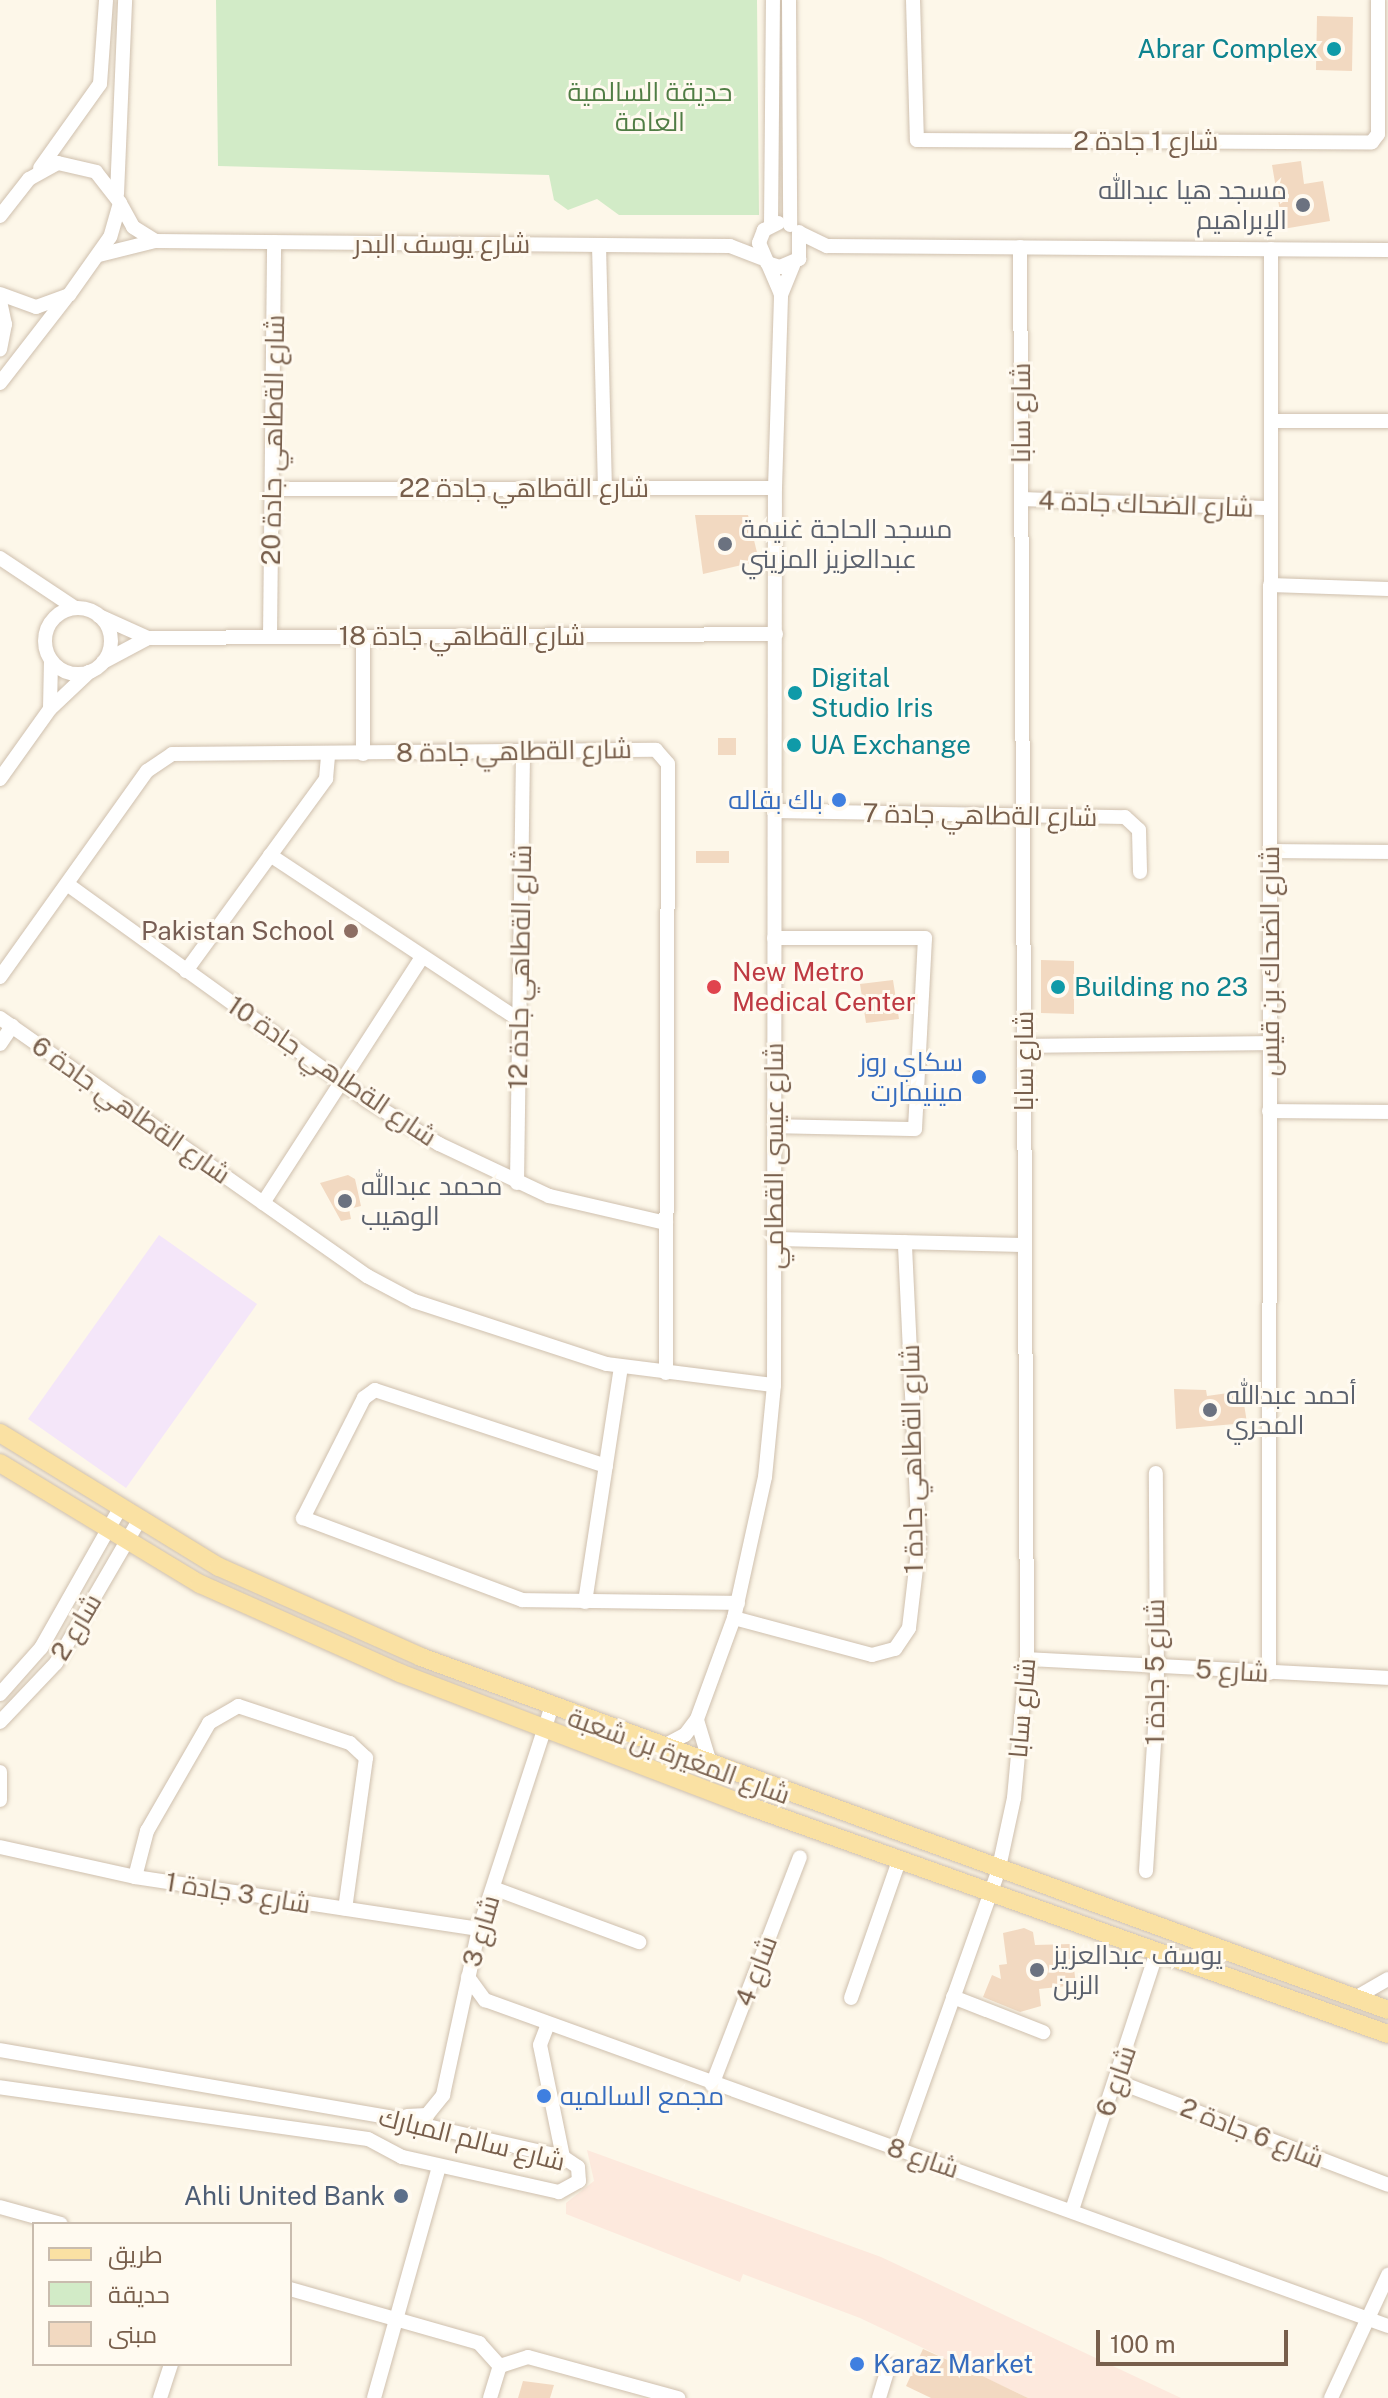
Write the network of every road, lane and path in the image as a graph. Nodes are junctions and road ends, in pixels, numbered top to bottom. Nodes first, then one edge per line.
1 (106, 0) edge
2 (125, 0) edge
3 (773, 0) edge
4 (789, 0) edge
5 (913, 0) edge
6 (1378, 0) edge
7 (37, 171) junction
8 (119, 199) junction
9 (0, 216) edge
10 (768, 227) junction
11 (795, 229) junction
12 (155, 241) junction
13 (274, 242) junction
14 (599, 245) junction
15 (730, 246) junction
16 (827, 246) junction
17 (1020, 247) junction
18 (1271, 249) junction
19 (1388, 250) edge
20 (99, 255) junction
21 (765, 260) junction
22 (796, 261) junction
23 (0, 294) edge
24 (69, 295) junction
25 (781, 295) junction
26 (0, 301) edge
27 (0, 350) edge
28 (0, 383) edge
29 (1271, 421) junction
30 (1388, 421) edge
31 (605, 488) junction
32 (775, 488) junction
33 (272, 489) junction
34 (1022, 499) junction
35 (1271, 508) junction
36 (0, 558) edge
37 (1270, 585) junction
38 (40, 589) junction
39 (1388, 589) edge
40 (75, 608) junction
41 (99, 616) junction
42 (48, 626) junction
43 (776, 634) junction
44 (363, 636) junction
45 (270, 637) junction
46 (148, 638) junction
47 (51, 661) junction
48 (103, 662) junction
49 (89, 672) junction
50 (50, 709) junction
51 (523, 751) junction
52 (328, 754) junction
53 (363, 754) junction
54 (0, 779) edge
55 (774, 811) junction
56 (1023, 818) junction
57 (1270, 851) junction
58 (1388, 852) edge
59 (270, 855) junction
60 (1140, 872) dead end
61 (67, 884) junction
62 (774, 938) junction
63 (421, 959) junction
64 (186, 971) junction
65 (0, 977) edge
66 (519, 1020) junction
67 (6, 1022) edge
68 (1270, 1043) junction
69 (0, 1044) edge
70 (1024, 1046) junction
71 (341, 1082) junction
72 (1269, 1111) junction
73 (1388, 1112) edge
74 (775, 1126) junction
75 (517, 1183) junction
76 (263, 1203) junction
77 (666, 1223) junction
78 (775, 1239) junction
79 (905, 1242) junction
80 (1025, 1245) junction
81 (621, 1368) junction
82 (666, 1373) junction
83 (774, 1385) junction
84 (0, 1433) edge
85 (0, 1463) edge
86 (606, 1466) junction
87 (1156, 1473) dead end
88 (119, 1510) junction
89 (138, 1522) junction
90 (106, 1528) junction
91 (126, 1541) junction
92 (585, 1602) junction
93 (736, 1610) junction
94 (1027, 1659) junction
95 (1156, 1667) junction
96 (1269, 1673) junction
97 (1388, 1678) edge
98 (0, 1694) edge
99 (551, 1709) junction
100 (697, 1719) junction
101 (0, 1722) edge
102 (544, 1728) junction
103 (659, 1748) junction
104 (714, 1768) junction
105 (0, 1772) edge
106 (0, 1800) edge
107 (0, 1847) edge
108 (800, 1857) dead end
109 (899, 1861) junction
110 (1146, 1871) dead end
111 (998, 1872) junction
112 (135, 1877) junction
113 (493, 1888) junction
114 (991, 1895) junction
115 (345, 1909) junction
116 (479, 1929) junction
117 (639, 1942) dead end
118 (1157, 1951) junction
119 (468, 1977) junction
120 (1388, 1979) edge
121 (953, 1997) junction
122 (851, 1998) dead end
123 (1353, 1998) junction
124 (1388, 2010) edge
125 (548, 2024) junction
126 (1043, 2032) dead end
127 (1388, 2034) edge
128 (0, 2050) edge
129 (1116, 2081) junction
130 (712, 2085) junction
131 (0, 2087) edge
132 (388, 2117) junction
133 (899, 2150) junction
134 (563, 2157) junction
135 (439, 2167) junction
136 (1388, 2185) edge
137 (0, 2207) edge
138 (1072, 2210) junction
139 (54, 2222) edge
140 (1388, 2275) edge
141 (292, 2290) edge
142 (399, 2318) junction
143 (1371, 2320) junction
144 (1388, 2326) edge
145 (170, 2366) edge
146 (500, 2366) junction
147 (889, 2366) dead end
148 (160, 2398) edge
149 (374, 2398) edge
150 (490, 2398) edge
151 (678, 2398) edge
152 (879, 2398) edge
153 (1331, 2398) edge

1 - 7 street
2 - 8 street
3 - 10 street
4 - 11 street
5 - 6 street, شارع 1 جادة 2
7 - 8 street
7 - 9 street
8 - 12 street
8 - 20 street
10 - 11 street
10 - 15 street, شارع يوسف البدر
10 - 21 street
11 - 16 street
11 - 22 street, شارع عيسى القطامي
12 - 13 street, شارع يوسف البدر
12 - 20 street, شارع يوسف البدر
13 - 14 street, شارع يوسف البدر
13 - 33 street, شارع الةطاهي جادة 20
14 - 15 street, شارع يوسف البدر
14 - 31 street
15 - 21 street, شارع يوسف البدر
16 - 17 street
16 - 22 street
17 - 18 street
17 - 34 street, شارع سابا
18 - 19 street
18 - 29 street, شارع الضحاك بن قيس
20 - 24 street
21 - 22 street
21 - 25 street, شارع عيسى القطامي
22 - 25 street, شارع عيسى القطامي
23 - 24 street
24 - 28 street
25 - 32 street, شارع عيسى القطامي
26 - 27 street
29 - 30 street
29 - 35 street, شارع الضحاك بن قيس
31 - 32 street, شارع الةطاهي جادة 22
31 - 33 street, شارع الةطاهي جادة 22
32 - 43 street, شارع عيسى القطامي
33 - 45 street, شارع الةطاهي جادة 20
34 - 35 street, شارع الضحاك جادة 4
34 - 56 street, شارع سابا
35 - 37 street, شارع الضحاك بن قيس
36 - 38 street
37 - 39 street
37 - 57 street, شارع الضحاك بن قيس
38 - 40 street
38 - 42 street
40 - 41 street
40 - 42 street
41 - 46 street, شارع الةطاهي جادة 18
41 - 48 street
42 - 47 street
43 - 44 street, شارع الةطاهي جادة 18
43 - 55 street, شارع عيسى القطامي
44 - 45 street, شارع الةطاهي جادة 18
44 - 53 street
45 - 46 street, شارع الةطاهي جادة 18
46 - 48 street, شارع الةطاهي جادة 18
47 - 49 street
47 - 50 street
48 - 49 street
49 - 50 street
50 - 54 street
51 - 53 street, شارع الةطاهي جادة 8
51 - 66 street, شارع الةطاهي جادة 12
51 - 77 street, شارع الةطاهي جادة 8
52 - 53 street, شارع الةطاهي جادة 8
52 - 59 street
52 - 61 street, شارع الةطاهي جادة 8
55 - 56 street, شارع الةطاهي جادة 7
55 - 62 street, شارع عيسى القطامي
56 - 60 street, شارع الةطاهي جادة 7
56 - 70 street, شارع سابا
57 - 58 street
57 - 68 street, شارع الضحاك بن قيس
59 - 63 street
59 - 64 street
61 - 64 street, شارع الةطاهي جادة 10
61 - 65 street, شارع الةطاهي جادة 8
62 - 74 street, شارع عيسى القطامي
62 - 74 street
63 - 66 street
63 - 71 street
64 - 71 street, شارع الةطاهي جادة 10
66 - 75 street, شارع الةطاهي جادة 12
67 - 69 street
67 - 76 street, شارع الةطاهي جادة 6
68 - 70 street
68 - 72 street, شارع الضحاك بن قيس
70 - 80 street, شارع سابا
71 - 75 street, شارع الةطاهي جادة 10
71 - 76 street
72 - 73 street
72 - 96 street, شارع الضحاك بن قيس
74 - 78 street, شارع عيسى القطامي
75 - 77 street, شارع الةطاهي جادة 10
76 - 81 street, شارع الةطاهي جادة 6
77 - 82 street, شارع الةطاهي جادة 8
78 - 79 street
78 - 83 street, شارع عيسى القطامي
79 - 80 street
79 - 93 street, شارع الةطاهي جادة 1
80 - 94 street, شارع سابا
81 - 82 street, شارع الةطاهي جادة 6
81 - 86 street
82 - 83 street, شارع الةطاهي جادة 6
83 - 93 street, شارع عيسى القطامي
84 - 88 main road, شارع المغيرة بن شعبة
85 - 90 main road, شارع المغيرة بن شعبة
86 - 92 street
86 - 92 street, شارع الةطاهي جادة 1
87 - 95 street, شارع 5 جادة 1
88 - 89 main road, شارع المغيرة بن شعبة
88 - 90 street, شارع 2
89 - 91 street, شارع 2
89 - 99 main road, شارع المغيرة بن شعبة
90 - 91 main road, شارع المغيرة بن شعبة
90 - 98 street, شارع 2
91 - 101 street, شارع 2
91 - 102 main road, شارع المغيرة بن شعبة
92 - 93 street, شارع الةطاهي جادة 1
93 - 100 street, شارع عيسى القطامي
94 - 95 street, شارع 5
94 - 111 street, شارع سابا
95 - 96 street, شارع 5
95 - 110 street, شارع 5 جادة 1
96 - 97 street, شارع 5
99 - 102 street, شارع 3
99 - 103 main road, شارع المغيرة بن شعبة
100 - 103 street, شارع عيسى القطامي
100 - 104 street
102 - 109 main road, شارع المغيرة بن شعبة
102 - 113 street, شارع 3
103 - 104 main road, شارع المغيرة بن شعبة
104 - 111 main road, شارع المغيرة بن شعبة
105 - 106 street
107 - 112 street, شارع 3 جادة 1
108 - 130 street, شارع 4
109 - 114 main road, شارع المغيرة بن شعبة
109 - 122 street
111 - 114 street
111 - 123 main road, شارع المغيرة بن شعبة
112 - 115 street, شارع 3 جادة 1
112 - 115 street
113 - 116 street, شارع 3
113 - 117 street
114 - 118 main road, شارع المغيرة بن شعبة
114 - 121 street
115 - 116 street, شارع 3 جادة 1
116 - 119 street, شارع 3
118 - 127 main road, شارع المغيرة بن شعبة
118 - 129 street, شارع 6
119 - 125 street, شارع 8
119 - 132 street, شارع 3
120 - 123 street
121 - 126 street
121 - 133 street
123 - 124 main road, شارع المغيرة بن شعبة
125 - 130 street, شارع 8
125 - 134 street
128 - 132 street, شارع سالم المبارك
129 - 136 street, شارع 6 جادة 2
129 - 138 street, شارع 6
130 - 133 street, شارع 8
131 - 135 street, شارع سالم المبارك
132 - 134 street, شارع سالم المبارك
133 - 138 street, شارع 8
134 - 135 street, شارع سالم المبارك
135 - 142 street
137 - 139 street
138 - 143 street, شارع 8
140 - 143 street
141 - 142 street
142 - 146 street
142 - 149 street
143 - 144 street, شارع 8
143 - 153 street
145 - 148 street
146 - 150 street
146 - 151 street
147 - 152 street

